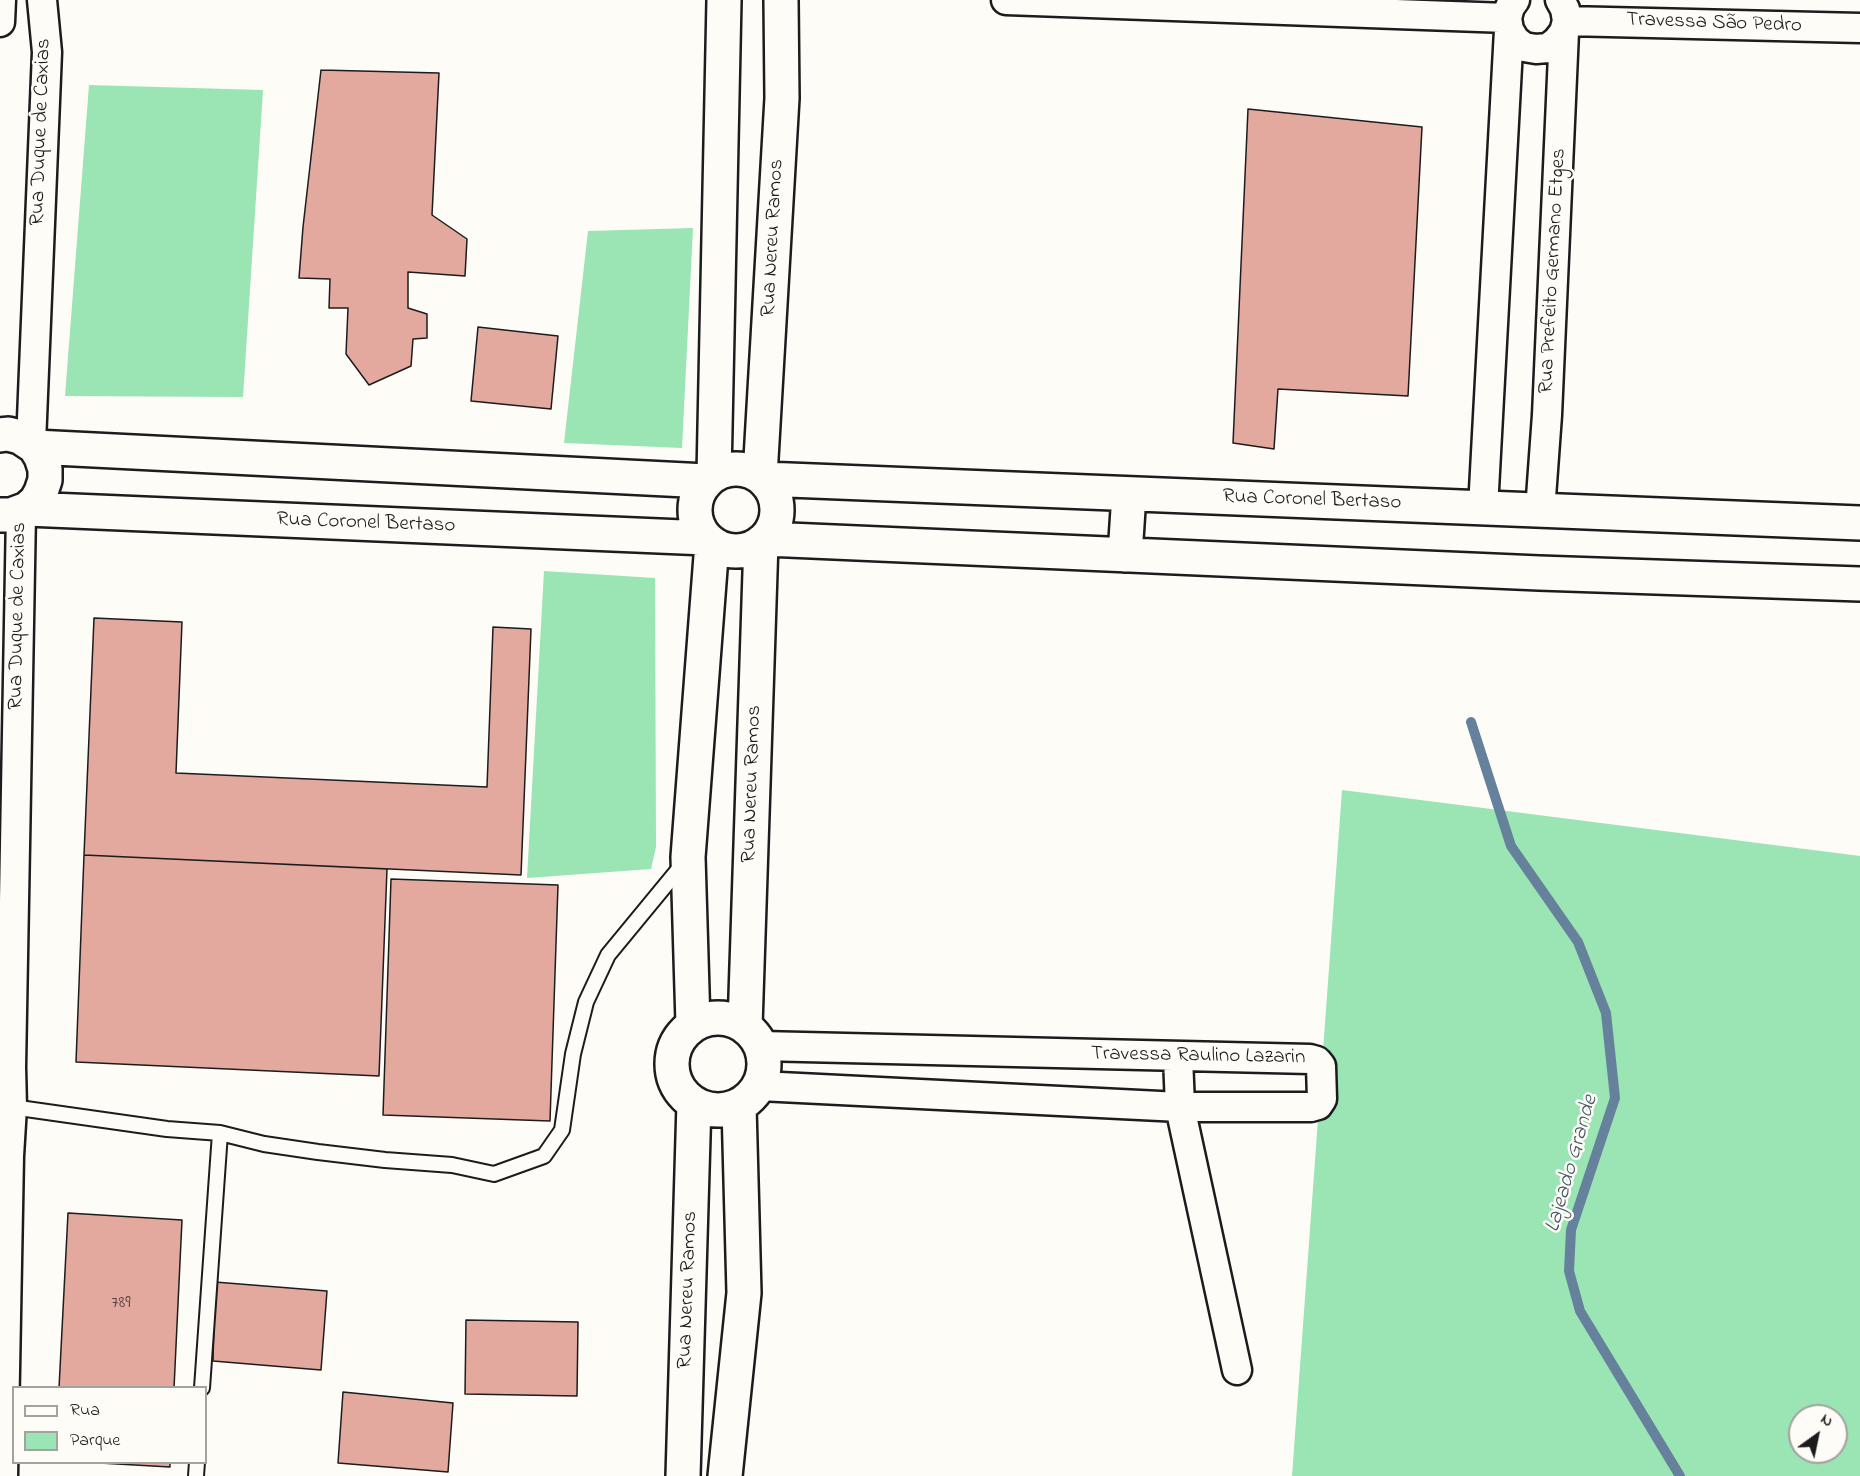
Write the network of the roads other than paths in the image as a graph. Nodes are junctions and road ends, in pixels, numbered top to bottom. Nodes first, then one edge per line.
1 (1, 0) edge
2 (42, 0) edge
3 (724, 0) edge
4 (781, 0) edge
5 (1006, 0) edge
6 (1510, 11) edge
7 (1564, 12) edge
8 (0, 22) edge
9 (1860, 28) edge
10 (22, 442) edge
11 (762, 477) junction
12 (710, 478) junction
13 (1129, 494) junction
14 (1483, 508) junction
15 (1540, 511) junction
16 (16, 512) edge
17 (1860, 523) edge
18 (709, 541) junction
19 (763, 541) junction
20 (1125, 555) junction
21 (1860, 584) edge
22 (688, 857) junction
23 (693, 1024) junction
24 (753, 1036) junction
25 (1178, 1057) junction
26 (749, 1096) junction
27 (694, 1103) junction
28 (12, 1107) junction
29 (1180, 1107) junction
30 (220, 1133) junction
31 (1237, 1370) dead end
32 (202, 1386) edge
33 (3, 1476) edge
34 (683, 1476) edge
35 (725, 1476) edge

1 - 8 street
2 - 10 street, Rua Duque de Caxias
3 - 12 street
4 - 11 street, Rua Nereu Ramos
5 - 6 street
6 - 7 street
6 - 14 street
7 - 9 street, Travessa São Pedro
7 - 15 street, Rua Prefeito Germano Etges
10 - 12 street
10 - 16 street
11 - 12 street
11 - 13 street, Rua Coronel Bertaso
11 - 19 street
12 - 18 street
13 - 14 street, Rua Coronel Bertaso
13 - 20 street
14 - 15 street, Rua Coronel Bertaso
15 - 17 street, Rua Coronel Bertaso
16 - 18 street, Rua Coronel Bertaso
16 - 28 street, Rua Duque de Caxias
18 - 19 street
18 - 22 street
19 - 20 street
19 - 24 street, Rua Nereu Ramos
20 - 21 street
22 - 23 street
22 - 30 lane
23 - 24 street
23 - 27 street
24 - 25 street, Travessa Raulino Lazarin
24 - 26 street
25 - 29 street
25 - 29 street, Travessa Raulino Lazarin
26 - 27 street
26 - 29 street, Travessa Raulino Lazarin
26 - 35 street
27 - 34 street, Rua Nereu Ramos
28 - 30 lane
28 - 33 street, Rua Duque de Caxias
29 - 31 street
30 - 32 lane

